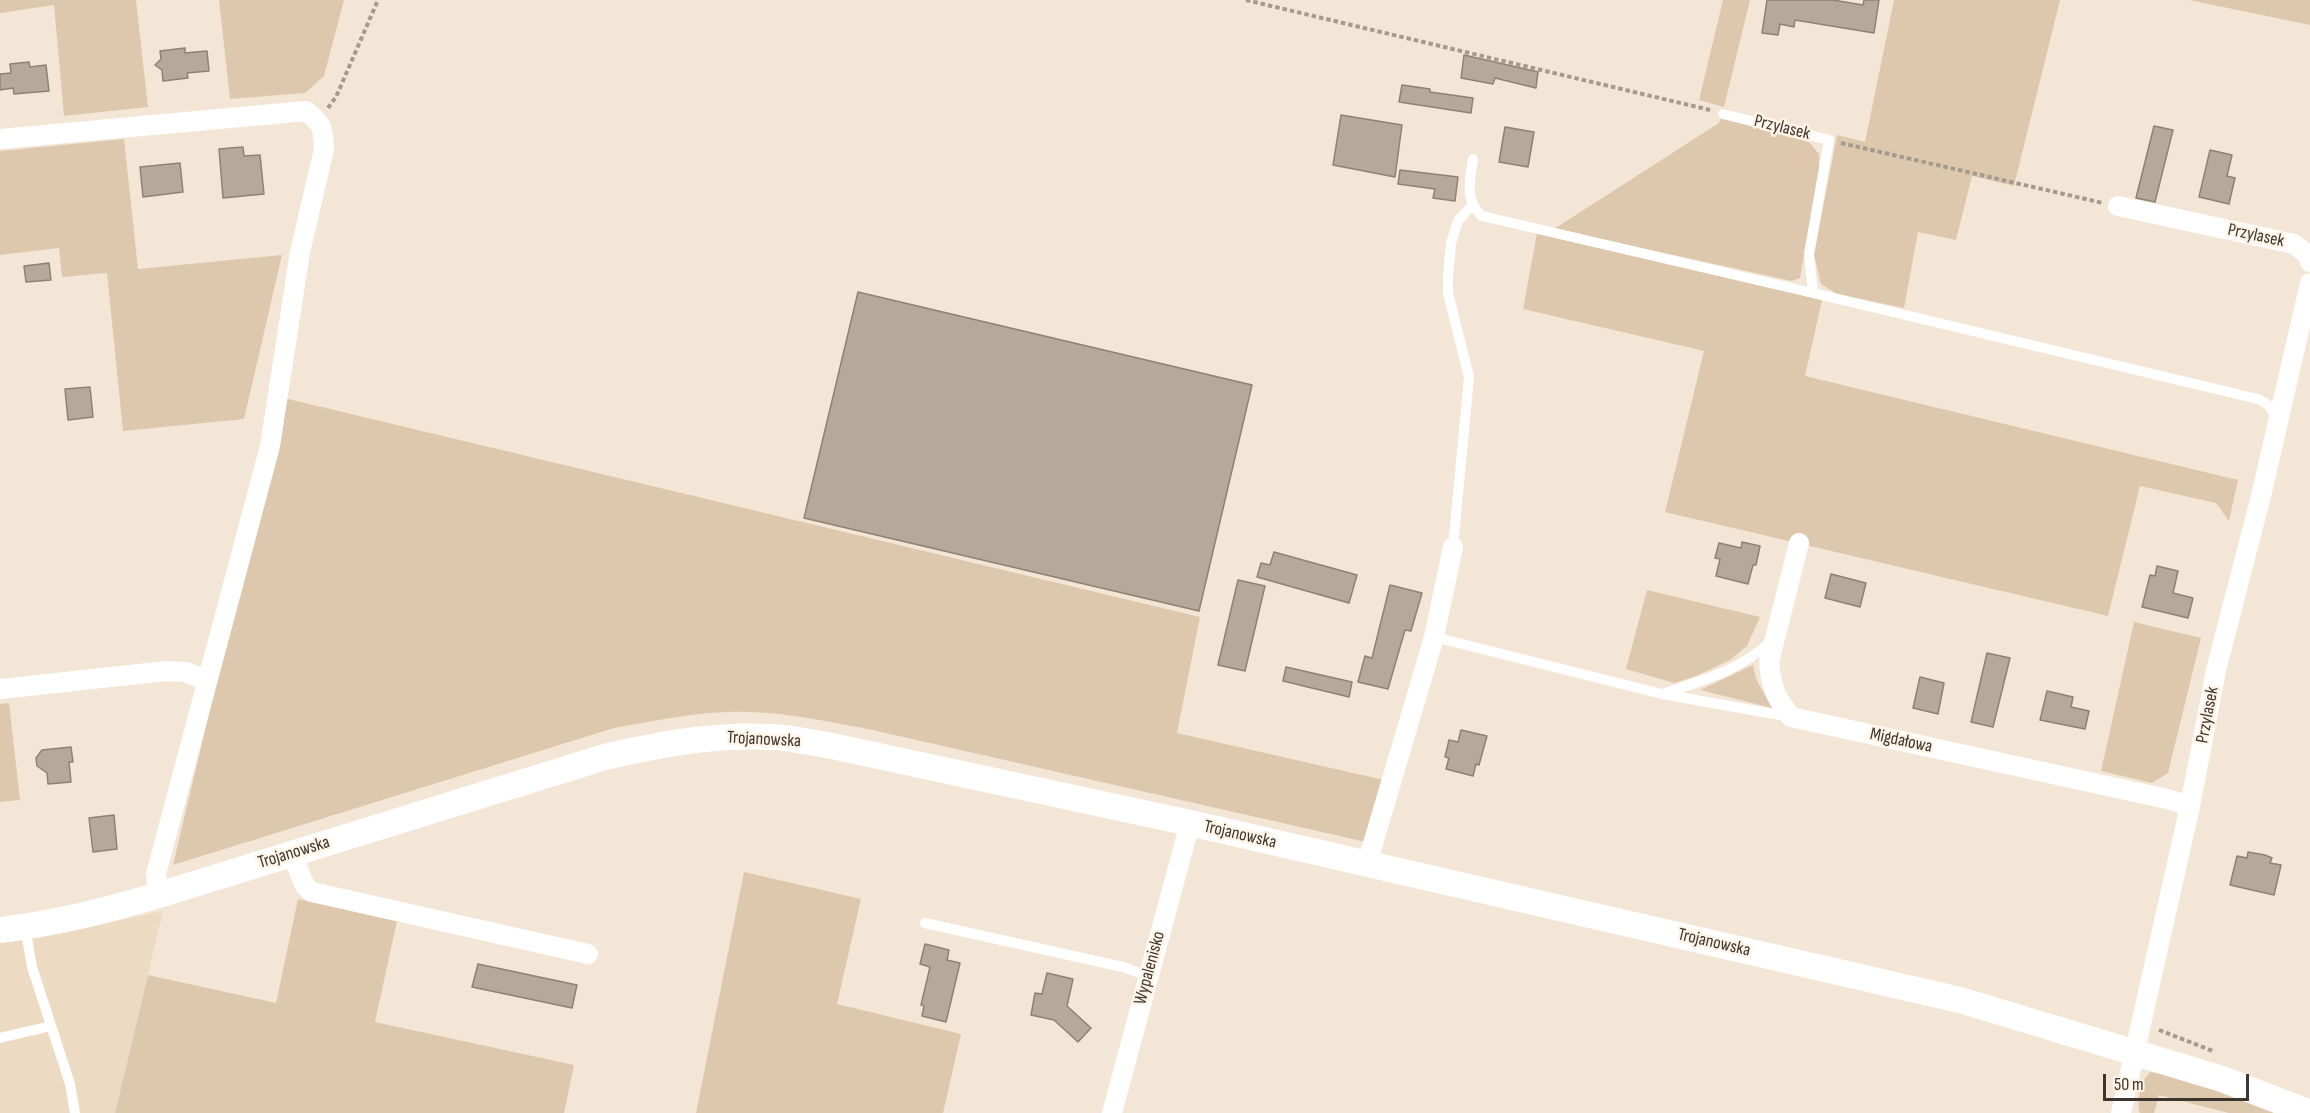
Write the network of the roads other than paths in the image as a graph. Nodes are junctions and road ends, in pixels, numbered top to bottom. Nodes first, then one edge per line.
1 (1723, 114) road end
2 (0, 139) edge
3 (1473, 159) dead end
4 (1472, 206) junction
5 (2118, 206) road end
6 (2310, 262) edge
7 (2310, 283) edge
8 (1813, 293) junction
9 (2277, 420) junction
10 (1799, 543) dead end
11 (1453, 547) joint
12 (1434, 637) junction
13 (1774, 638) junction
14 (207, 681) junction
15 (0, 689) edge
16 (1662, 694) junction
17 (1791, 717) junction
18 (2190, 806) junction
19 (1190, 824) junction
20 (292, 854) junction
21 (1367, 864) junction
22 (163, 894) junction
23 (925, 923) dead end
24 (12, 929) edge
25 (588, 954) dead end
26 (1148, 976) junction
27 (51, 1026) junction
28 (0, 1038) edge
29 (2134, 1050) junction
30 (75, 1113) edge
31 (1112, 1113) edge
32 (2121, 1113) edge
33 (2309, 1113) edge

1 - 8 lane, Przylasek
2 - 14 street
3 - 4 lane
4 - 8 lane
4 - 11 lane
5 - 6 street, Przylasek
7 - 9 street, Przylasek
8 - 9 lane
9 - 18 street, Przylasek
10 - 13 street
11 - 12 street
12 - 16 lane
12 - 21 street
13 - 16 lane
13 - 17 street
14 - 15 street
14 - 22 street
16 - 17 lane
17 - 18 street, Migdałowa
18 - 29 street, Przylasek
19 - 20 street, Trojanowska
19 - 21 street, Trojanowska
19 - 26 street, Wypalenisko
20 - 22 street, Trojanowska
20 - 25 street
21 - 29 street, Trojanowska
22 - 24 street, Trojanowska
23 - 26 lane
24 - 27 lane
26 - 31 street, Wypalenisko
27 - 28 lane
27 - 30 lane
29 - 32 street, Przylasek
29 - 33 street, Trojanowska

